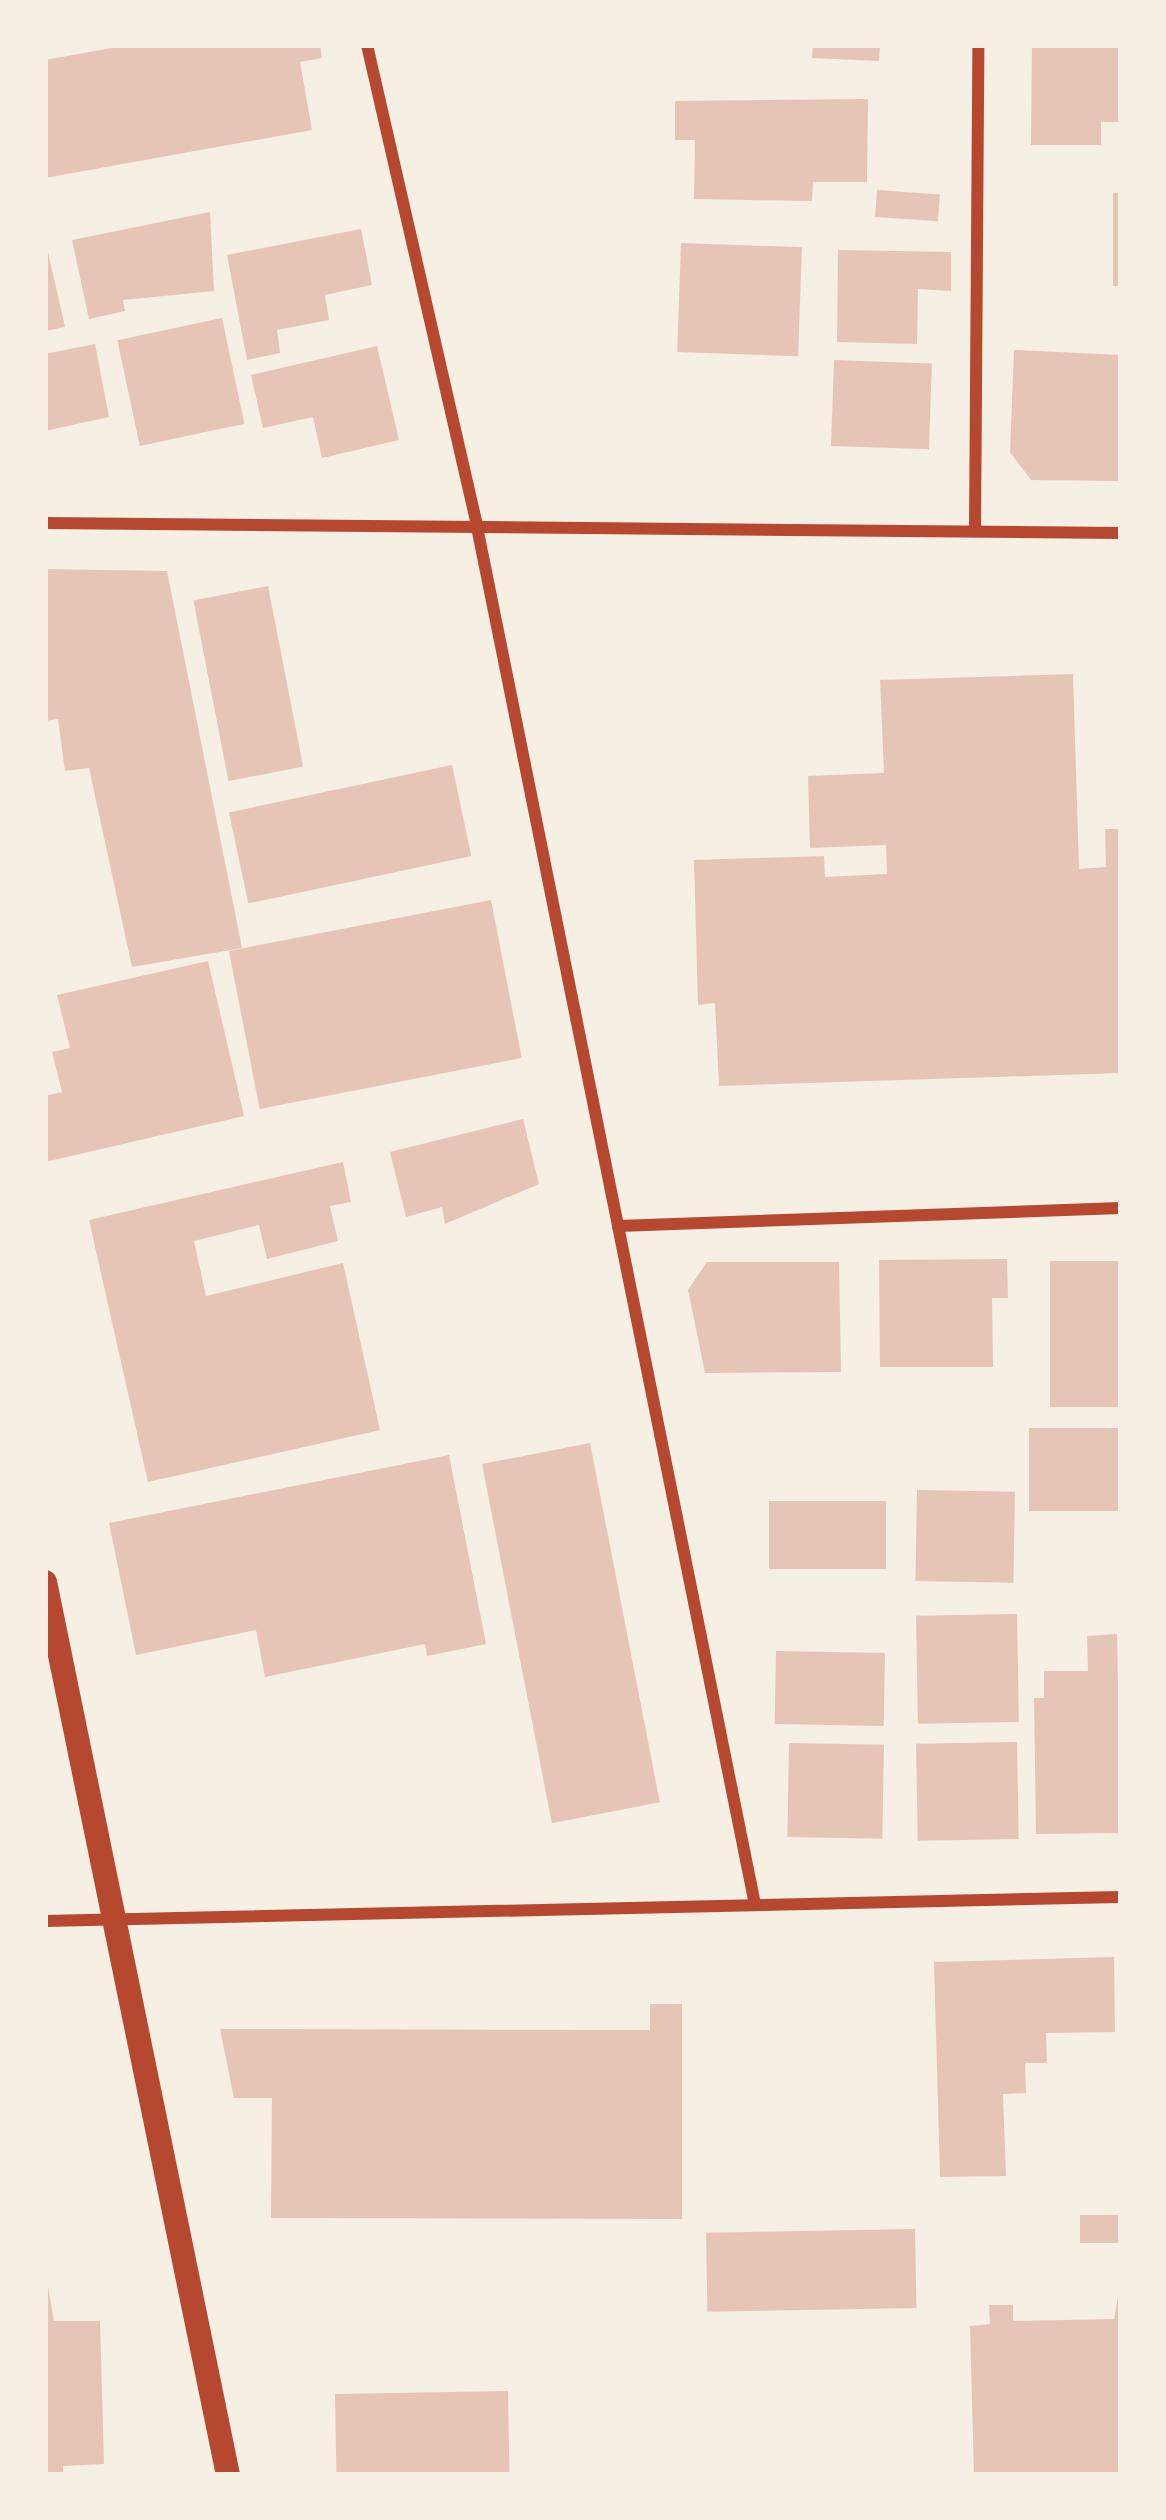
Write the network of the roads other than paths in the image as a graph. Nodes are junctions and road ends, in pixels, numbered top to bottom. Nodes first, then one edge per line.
1 (367, 45) edge
2 (978, 45) edge
3 (45, 523) edge
4 (477, 527) junction
5 (975, 531) junction
6 (1121, 533) edge
7 (1121, 1208) edge
8 (619, 1226) junction
9 (45, 1582) edge
10 (1121, 1897) edge
11 (755, 1904) junction
12 (120, 1916) junction
13 (45, 1921) edge
14 (228, 2475) edge

1 - 4 street
2 - 5 street
3 - 4 street
4 - 5 street
4 - 8 street
5 - 6 street
7 - 8 street
8 - 11 street
9 - 12 main road
10 - 11 street
11 - 12 street
12 - 13 street
12 - 14 main road

